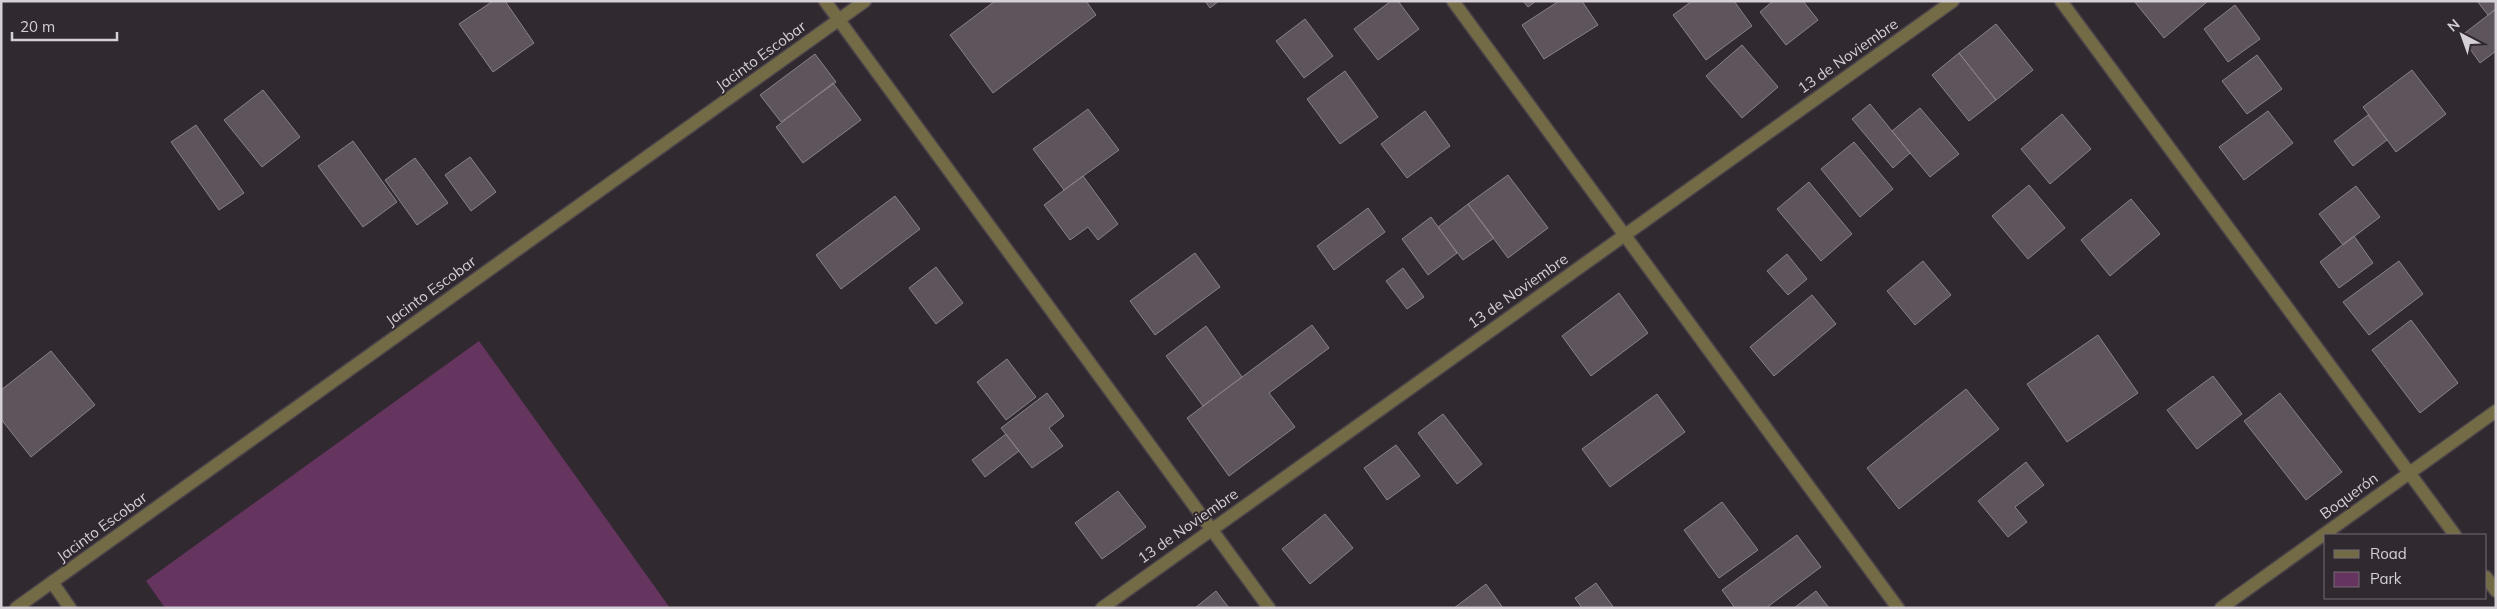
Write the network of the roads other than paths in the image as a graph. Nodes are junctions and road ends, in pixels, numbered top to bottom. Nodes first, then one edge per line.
1 (825, 1) edge
2 (865, 1) edge
3 (1453, 1) edge
4 (1953, 1) edge
5 (2062, 1) edge
6 (839, 20) junction
7 (1624, 235) junction
8 (2496, 411) edge
9 (2409, 473) junction
10 (1212, 530) junction
11 (2324, 534) edge
12 (2324, 534) edge
13 (2454, 534) edge
14 (2487, 578) edge
15 (52, 582) junction
16 (2496, 591) edge
17 (16, 608) edge
18 (70, 608) edge
19 (1102, 608) edge
20 (1269, 608) edge
21 (1898, 608) edge
22 (2221, 608) edge

1 - 6 street
2 - 6 street, Jacinto Escobar
3 - 7 street
4 - 7 street, 13 de Noviembre
5 - 9 street
6 - 10 street
6 - 15 street, Jacinto Escobar
7 - 10 street, 13 de Noviembre
7 - 21 street
8 - 9 street, Boquerón
9 - 11 street, Boquerón
9 - 13 street
10 - 19 street, 13 de Noviembre
10 - 20 street
12 - 22 street, Boquerón
14 - 16 street
15 - 17 street, Jacinto Escobar
15 - 18 street

